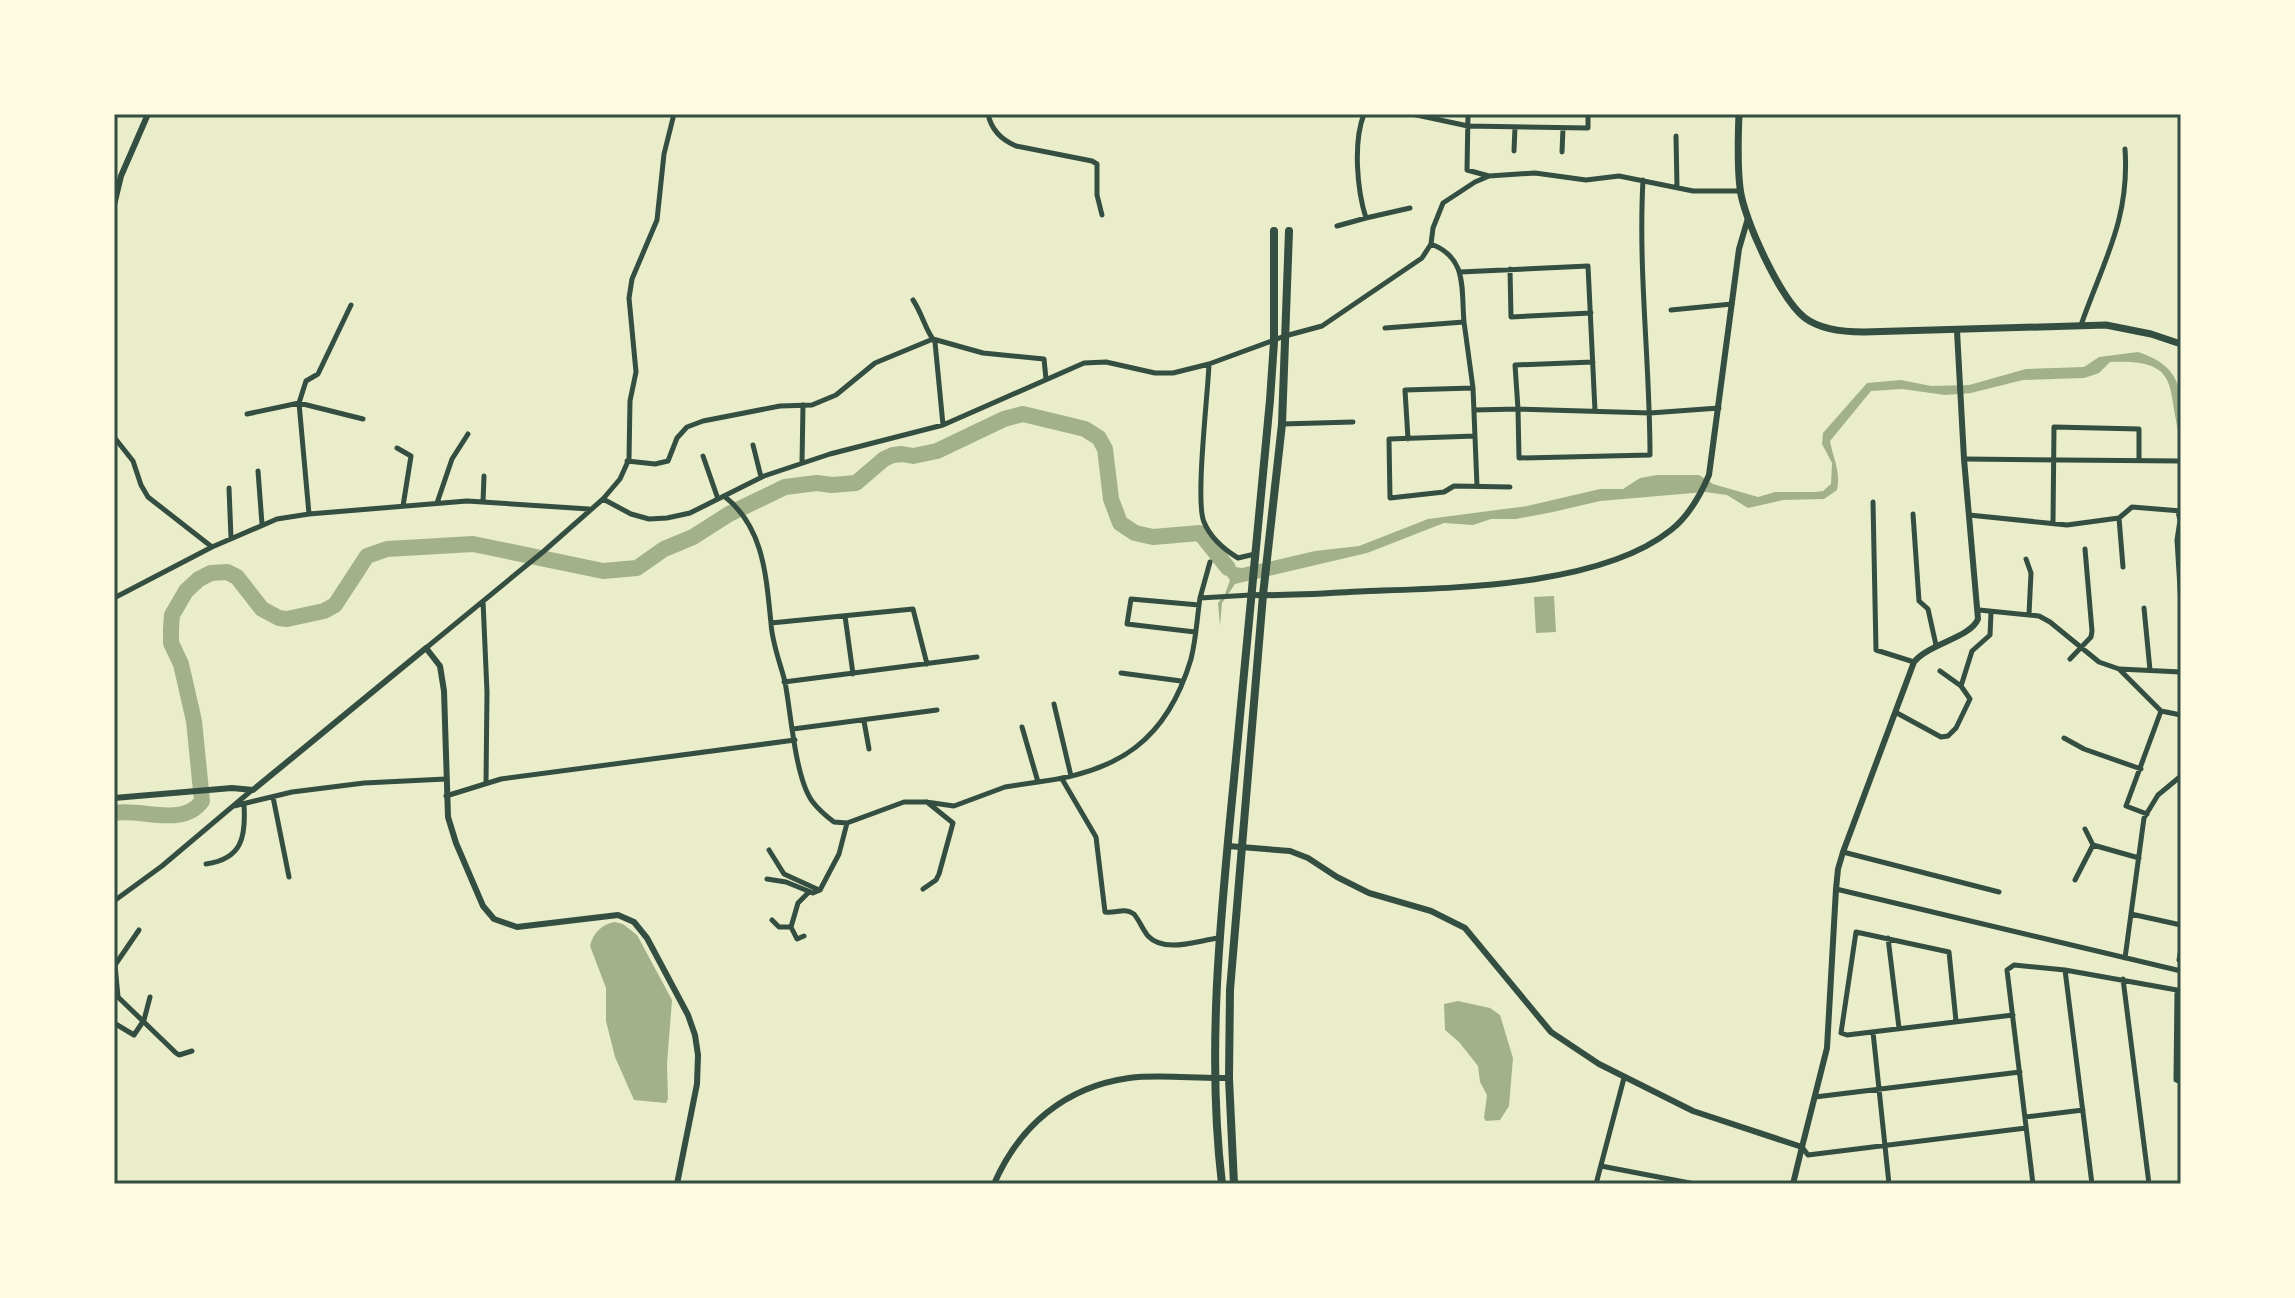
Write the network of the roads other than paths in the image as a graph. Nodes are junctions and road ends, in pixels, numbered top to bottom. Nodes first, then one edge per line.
1 (148, 114) edge
2 (674, 114) edge
3 (988, 114) edge
4 (1364, 114) edge
5 (1412, 114) edge
6 (1468, 114) edge
7 (1588, 114) edge
8 (1739, 114) edge
9 (1468, 126) junction
10 (1515, 127) junction
11 (1563, 128) junction
12 (1676, 136) dead end
13 (2125, 149) dead end
14 (1514, 151) dead end
15 (1562, 152) dead end
16 (117, 176) edge
17 (1489, 176) junction
18 (1643, 180) junction
19 (1677, 187) junction
20 (1740, 191) junction
21 (114, 205) edge
22 (1410, 208) dead end
23 (1102, 215) dead end
24 (1366, 218) junction
25 (1748, 218) junction
26 (1337, 226) dead end
27 (1274, 231) dead end
28 (1289, 231) dead end
29 (1431, 244) junction
30 (1510, 269) junction
31 (1460, 272) junction
32 (913, 300) dead end
33 (1732, 304) junction
34 (351, 305) dead end
35 (1671, 310) dead end
36 (1591, 313) junction
37 (1464, 322) junction
38 (2081, 325) junction
39 (1385, 328) dead end
40 (1957, 331) junction
41 (1285, 336) junction
42 (933, 339) junction
43 (1274, 342) junction
44 (2181, 344) edge
45 (1593, 362) junction
46 (1209, 364) junction
47 (1046, 379) junction
48 (1473, 388) junction
49 (299, 403) junction
50 (803, 405) junction
51 (1719, 408) junction
52 (1518, 409) junction
53 (1474, 410) junction
54 (1595, 411) junction
55 (1650, 413) junction
56 (247, 414) dead end
57 (363, 419) dead end
58 (1353, 422) dead end
59 (1282, 424) junction
60 (943, 425) junction
61 (468, 434) dead end
62 (1475, 436) junction
63 (114, 437) edge
64 (1408, 439) junction
65 (753, 445) dead end
66 (397, 448) dead end
67 (703, 456) dead end
68 (1964, 459) junction
69 (2054, 460) junction
70 (2139, 460) junction
71 (627, 461) junction
72 (2181, 461) edge
73 (802, 463) junction
74 (258, 471) dead end
75 (484, 476) dead end
76 (761, 477) junction
77 (1477, 486) junction
78 (1510, 487) dead end
79 (229, 488) dead end
80 (721, 497) junction
81 (603, 499) junction
82 (483, 502) junction
83 (1873, 502) dead end
84 (437, 503) junction
85 (403, 506) junction
86 (590, 509) junction
87 (2179, 511) edge
88 (309, 514) junction
89 (1913, 514) dead end
90 (1969, 515) junction
91 (2119, 518) junction
92 (2053, 523) junction
93 (262, 524) junction
94 (231, 538) junction
95 (212, 547) junction
96 (2085, 549) dead end
97 (1255, 559) junction
98 (2026, 559) dead end
99 (1210, 562) dead end
100 (2123, 567) dead end
101 (1252, 591) junction
102 (1263, 591) junction
103 (114, 598) edge
104 (483, 601) junction
105 (1199, 601) junction
106 (2181, 604) edge
107 (2144, 608) dead end
108 (1979, 610) junction
109 (1991, 613) junction
110 (2029, 614) junction
111 (845, 615) junction
112 (771, 623) junction
113 (1195, 632) junction
114 (1936, 645) junction
115 (2082, 647) junction
116 (426, 648) junction
117 (977, 657) dead end
118 (2070, 659) dead end
119 (1914, 662) junction
120 (927, 664) junction
121 (2119, 669) junction
122 (2150, 670) junction
123 (1940, 671) dead end
124 (2181, 672) edge
125 (1121, 673) dead end
126 (853, 674) junction
127 (1181, 681) junction
128 (784, 682) junction
129 (1961, 686) junction
130 (1054, 704) dead end
131 (937, 710) dead end
132 (2161, 711) junction
133 (1897, 713) junction
134 (2181, 715) edge
135 (864, 721) junction
136 (1022, 727) dead end
137 (793, 729) junction
138 (2064, 738) dead end
139 (795, 740) junction
140 (869, 749) dead end
141 (2141, 769) junction
142 (1071, 776) junction
143 (2181, 776) edge
144 (446, 779) junction
145 (1062, 779) junction
146 (1038, 782) junction
147 (486, 783) junction
148 (253, 790) junction
149 (446, 796) junction
150 (273, 797) junction
151 (114, 798) edge
152 (926, 802) junction
153 (244, 805) junction
154 (234, 806) junction
155 (2147, 814) junction
156 (847, 823) junction
157 (2085, 829) dead end
158 (2093, 845) junction
159 (1228, 846) junction
160 (1243, 847) junction
161 (769, 850) dead end
162 (1843, 852) junction
163 (2139, 858) junction
164 (206, 864) dead end
165 (289, 877) dead end
166 (767, 879) dead end
167 (2075, 880) dead end
168 (923, 889) dead end
169 (1836, 889) junction
170 (820, 890) junction
171 (810, 892) junction
172 (1999, 892) dead end
173 (114, 901) edge
174 (2131, 914) junction
175 (772, 920) dead end
176 (2181, 925) edge
177 (791, 927) junction
178 (139, 930) dead end
179 (804, 936) dead end
180 (1220, 938) junction
181 (1888, 938) junction
182 (2181, 949) edge
183 (2125, 958) junction
184 (2181, 960) edge
185 (114, 964) edge
186 (2065, 970) junction
187 (2181, 971) edge
188 (2123, 979) junction
189 (117, 991) junction
190 (150, 997) dead end
191 (114, 998) edge
192 (2013, 1015) junction
193 (144, 1020) junction
194 (1956, 1021) junction
195 (114, 1023) edge
196 (1899, 1029) junction
197 (1873, 1032) junction
198 (192, 1051) dead end
199 (2020, 1072) junction
200 (1216, 1078) junction
201 (1229, 1078) junction
202 (1624, 1078) junction
203 (2181, 1082) edge
204 (1879, 1089) junction
205 (1815, 1097) junction
206 (2083, 1110) junction
207 (2025, 1117) junction
208 (2026, 1128) junction
209 (1885, 1146) junction
210 (1802, 1147) junction
211 (1601, 1166) junction
212 (677, 1184) edge
213 (994, 1184) edge
214 (1222, 1184) edge
215 (1234, 1184) edge
216 (1596, 1184) edge
217 (1695, 1184) edge
218 (1793, 1184) edge
219 (1889, 1184) edge
220 (2033, 1184) edge
221 (2092, 1184) edge
222 (2149, 1184) edge

1 - 16 street
2 - 71 street
3 - 23 street
4 - 24 street
5 - 9 street
6 - 9 street
7 - 11 street
8 - 20 main road
9 - 10 street
9 - 17 street
10 - 11 street
10 - 14 street
11 - 15 street
12 - 19 street
13 - 38 street
16 - 21 street
17 - 18 street
17 - 29 street
18 - 19 street
18 - 55 street
19 - 20 street
20 - 25 main road
22 - 24 street
24 - 26 street
25 - 33 street
25 - 40 main road
27 - 43 main road
28 - 41 main road
29 - 31 street
29 - 41 street
30 - 31 street
30 - 36 street
30 - 36 street
31 - 37 street
32 - 42 street
33 - 35 street
33 - 51 street
34 - 49 street
36 - 45 street
37 - 39 street
37 - 48 street
38 - 40 main road
38 - 44 main road
40 - 68 street
41 - 43 street
41 - 59 main road
42 - 47 street
42 - 50 street
42 - 60 street
43 - 46 street
43 - 97 main road
45 - 52 street
45 - 54 street
46 - 47 street
46 - 97 street
47 - 60 street
48 - 53 street
48 - 64 street
49 - 56 street
49 - 57 street
49 - 88 street
50 - 71 street
50 - 73 street
51 - 55 street
51 - 102 street
52 - 53 street
52 - 54 street
52 - 55 street
53 - 62 street
54 - 55 street
58 - 59 street
59 - 102 main road
60 - 73 street
61 - 84 street
62 - 64 street
62 - 77 street
63 - 95 street
64 - 77 street
65 - 76 street
66 - 85 street
67 - 80 street
68 - 69 street
68 - 90 street
69 - 70 street
69 - 70 street
69 - 92 street
70 - 72 street
71 - 81 street
73 - 76 street
74 - 93 street
75 - 82 street
76 - 80 street
77 - 78 street
79 - 94 street
80 - 81 street
80 - 112 street
81 - 86 street
82 - 84 street
82 - 86 street
83 - 119 street
84 - 85 street
85 - 88 street
86 - 104 street
87 - 91 street
87 - 106 street
88 - 93 street
89 - 114 street
90 - 92 street
90 - 108 street
91 - 92 street
91 - 100 street
93 - 94 street
94 - 95 street
95 - 103 street
96 - 115 street
97 - 101 main road
98 - 110 street
99 - 105 street
101 - 102 street
101 - 105 street
101 - 159 main road
102 - 160 main road
104 - 116 street
104 - 147 street
105 - 113 street
105 - 113 street
107 - 122 street
108 - 109 street
108 - 114 street
109 - 110 street
109 - 129 street
110 - 115 street
111 - 112 street
111 - 120 street
111 - 126 street
112 - 128 street
113 - 127 street
114 - 119 street
115 - 118 street
115 - 121 street
116 - 144 street
116 - 148 street
117 - 120 street
119 - 133 street
120 - 126 street
121 - 122 street
121 - 132 street
122 - 124 street
123 - 129 street
125 - 127 street
126 - 128 street
127 - 142 street
128 - 137 street
129 - 133 street
130 - 142 street
131 - 135 street
132 - 134 street
132 - 141 street
133 - 162 street
135 - 137 street
135 - 140 street
136 - 146 street
137 - 139 street
138 - 141 street
139 - 147 street
139 - 156 street
141 - 155 street
142 - 145 street
143 - 155 street
144 - 149 street
144 - 150 street
145 - 146 street
145 - 180 street
146 - 152 street
147 - 149 street
148 - 151 street
148 - 154 street
149 - 212 street
150 - 153 street
150 - 165 street
152 - 156 street
152 - 168 street
153 - 154 street
153 - 164 street
154 - 173 street
155 - 163 street
156 - 170 street
157 - 158 street
158 - 163 street
158 - 167 street
159 - 160 street
159 - 180 main road
160 - 201 main road
160 - 202 street
161 - 170 street
162 - 169 street
162 - 172 street
163 - 174 street
166 - 171 street
169 - 183 street
169 - 205 street
170 - 171 street
171 - 177 street
174 - 176 street
174 - 183 street
175 - 177 street
177 - 179 street
178 - 185 street
180 - 200 main road
181 - 194 street
181 - 196 street
181 - 197 street
182 - 184 street
183 - 187 street
185 - 189 street
186 - 188 street
186 - 192 street
186 - 206 street
188 - 203 street
188 - 222 street
189 - 191 street
189 - 193 street
190 - 193 street
192 - 194 street
192 - 199 street
193 - 195 street
193 - 198 street
194 - 196 street
196 - 197 street
197 - 204 street
199 - 204 street
199 - 207 street
200 - 201 street
200 - 213 street
200 - 214 main road
201 - 215 main road
202 - 210 street
202 - 211 street
204 - 205 street
204 - 209 street
205 - 210 street
206 - 207 street
206 - 221 street
207 - 208 street
208 - 209 street
208 - 220 street
209 - 210 street
209 - 219 street
210 - 218 street
211 - 216 street
211 - 217 street

